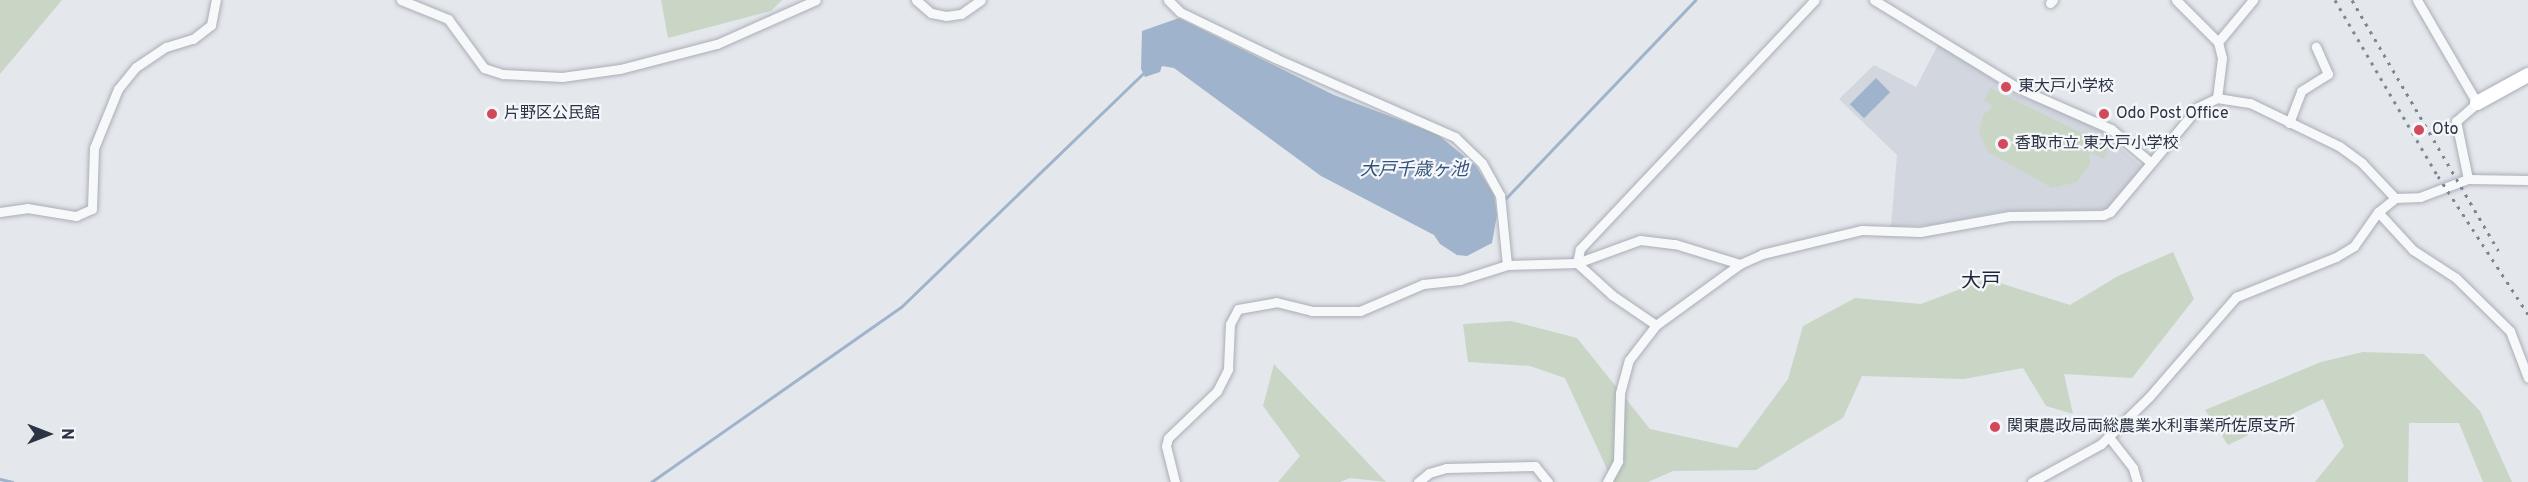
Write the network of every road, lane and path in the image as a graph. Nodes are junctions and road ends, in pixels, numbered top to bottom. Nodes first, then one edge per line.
1 (216, 0) edge
2 (401, 0) edge
3 (816, 0) edge
4 (916, 0) edge
5 (981, 0) edge
6 (1168, 0) edge
7 (1815, 0) edge
8 (1874, 0) edge
9 (2176, 0) edge
10 (2253, 0) edge
11 (2417, 0) edge
12 (2218, 42) junction
13 (2316, 47) dead end
14 (2528, 75) edge
15 (2217, 98) junction
16 (2477, 103) junction
17 (2289, 123) junction
18 (2150, 162) junction
19 (2468, 179) junction
20 (2528, 180) edge
21 (2396, 198) junction
22 (0, 212) edge
23 (2378, 212) junction
24 (1576, 263) junction
25 (1740, 264) junction
26 (1507, 265) junction
27 (1656, 325) junction
28 (2528, 378) edge
29 (2109, 437) junction
30 (1175, 482) edge
31 (1418, 482) edge
32 (1548, 482) edge
33 (1607, 482) edge
34 (2032, 482) edge
35 (2136, 482) edge

1 - 22 street
2 - 3 street
4 - 5 street
6 - 26 street
7 - 24 street
8 - 18 street
9 - 12 street
10 - 12 street
11 - 16 street
12 - 15 street
13 - 17 street
14 - 16 main road
15 - 17 street
15 - 18 street
16 - 19 street
17 - 21 street
18 - 25 street
19 - 20 street
19 - 21 street
21 - 23 street
23 - 28 street
23 - 29 street
24 - 25 street
24 - 26 street
24 - 27 street
25 - 27 street
26 - 30 street
27 - 33 street
29 - 34 street
29 - 35 street
31 - 32 street

